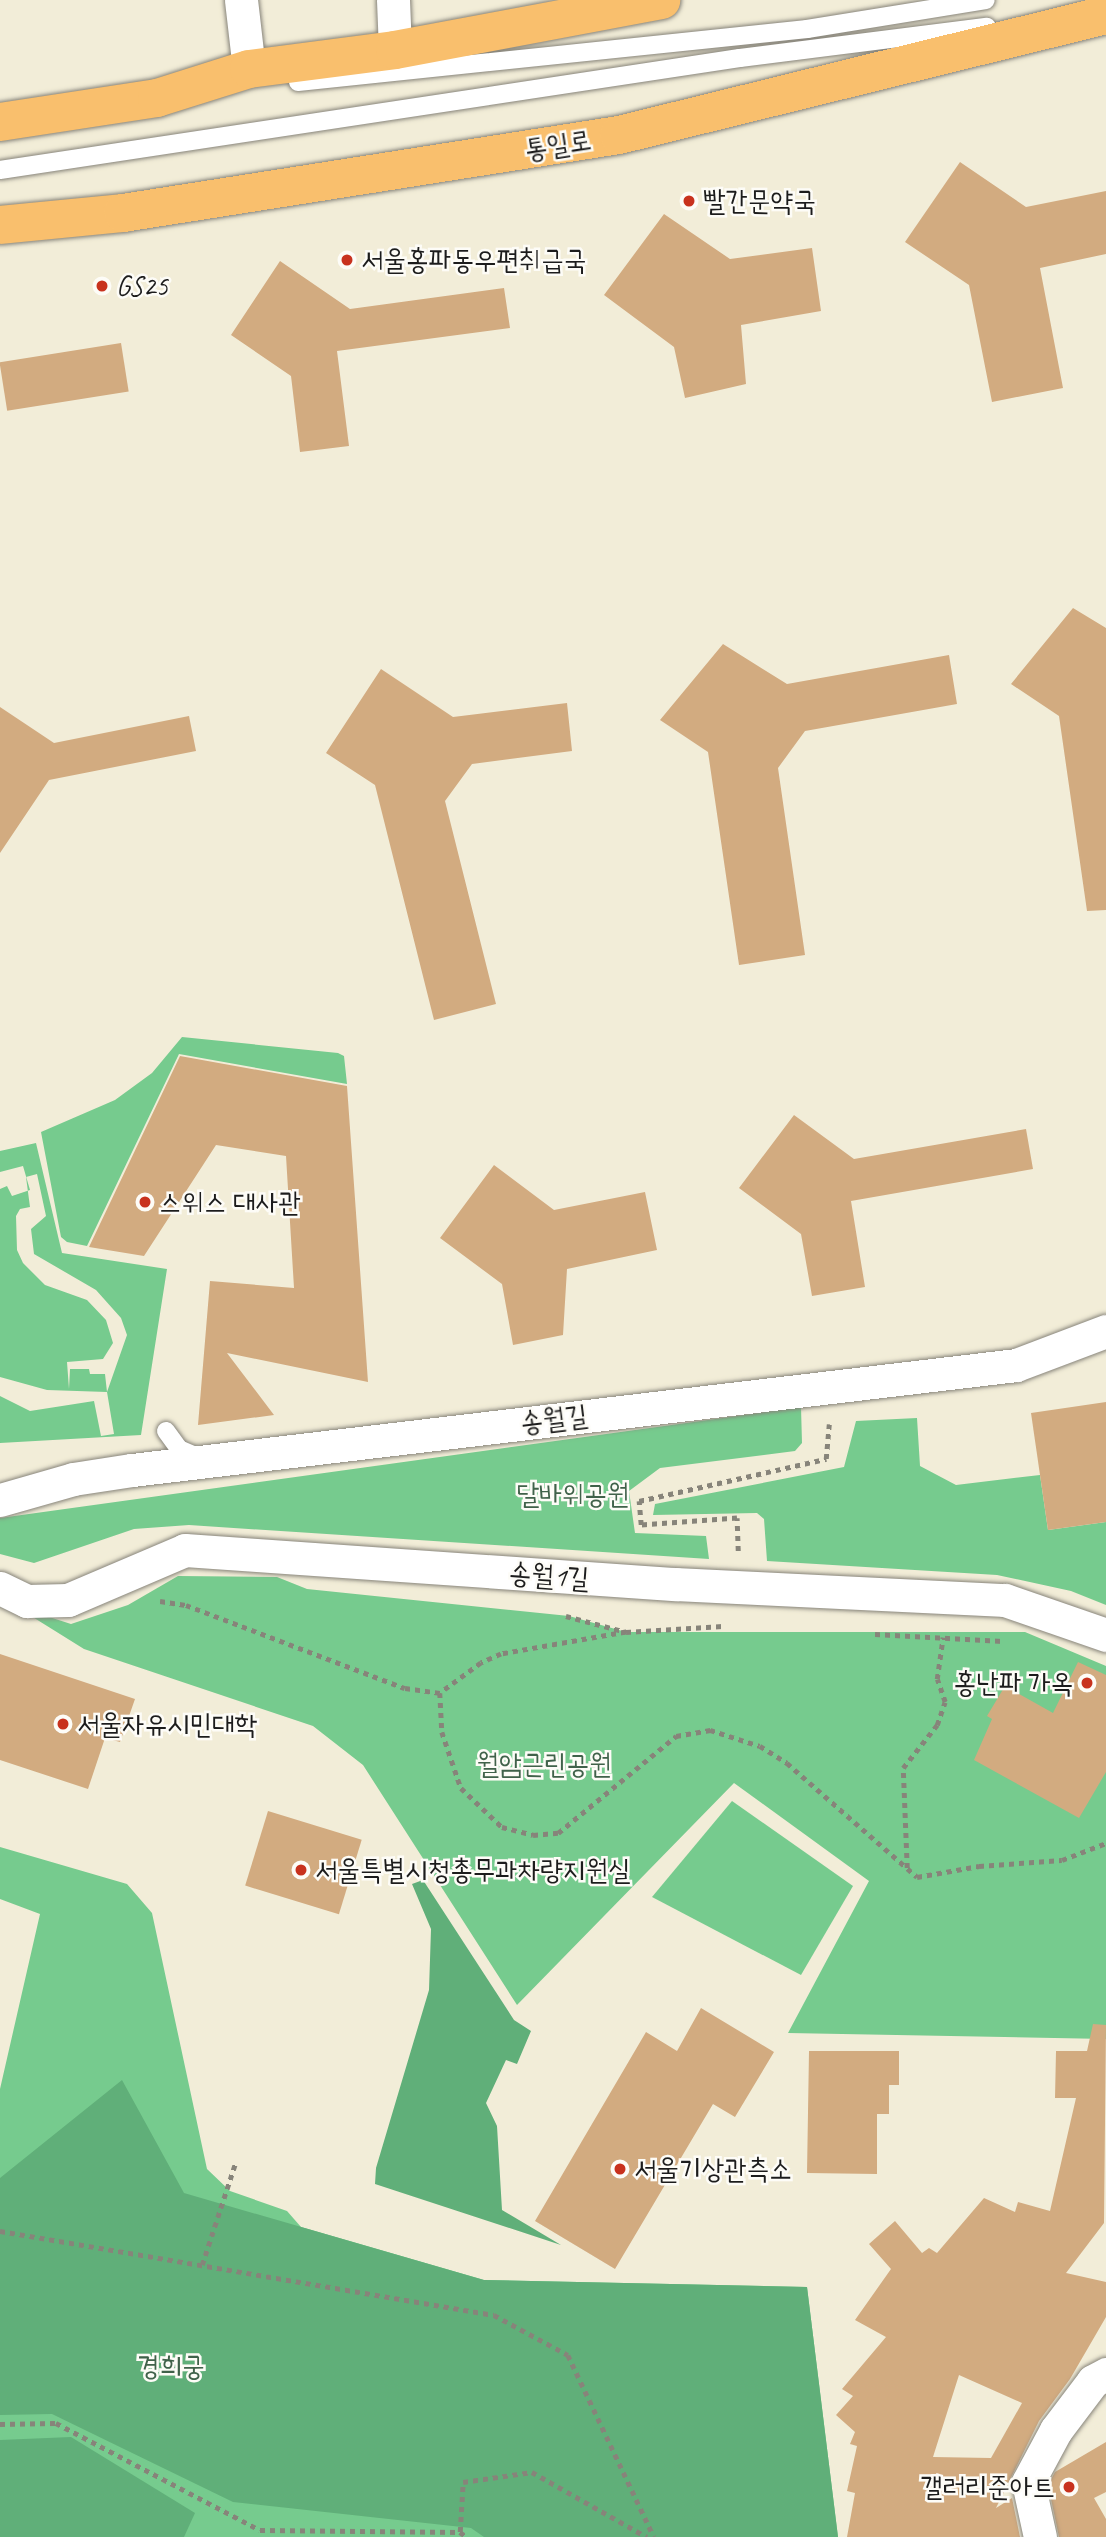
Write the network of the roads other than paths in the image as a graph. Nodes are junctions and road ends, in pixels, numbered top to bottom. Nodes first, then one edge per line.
1 (240, 0) edge
2 (393, 0) edge
3 (661, 0) edge
4 (986, 0) edge
5 (523, 14) edge
6 (1106, 14) edge
7 (396, 50) junction
8 (249, 69) junction
9 (157, 98) junction
10 (0, 122) edge
11 (0, 170) edge
12 (0, 225) edge
13 (1106, 1331) edge
14 (0, 1500) edge
15 (0, 1588) edge
16 (1106, 1635) edge
17 (1106, 2374) edge
18 (1040, 2537) edge

1 - 8 street
2 - 7 street
3 - 5 main road
4 - 9 lane
5 - 7 main road
6 - 11 lane
6 - 12 main road, 통일로
7 - 8 main road
8 - 9 main road
9 - 10 main road
13 - 14 street, 송월길
15 - 16 street, 송월1길
17 - 18 street

